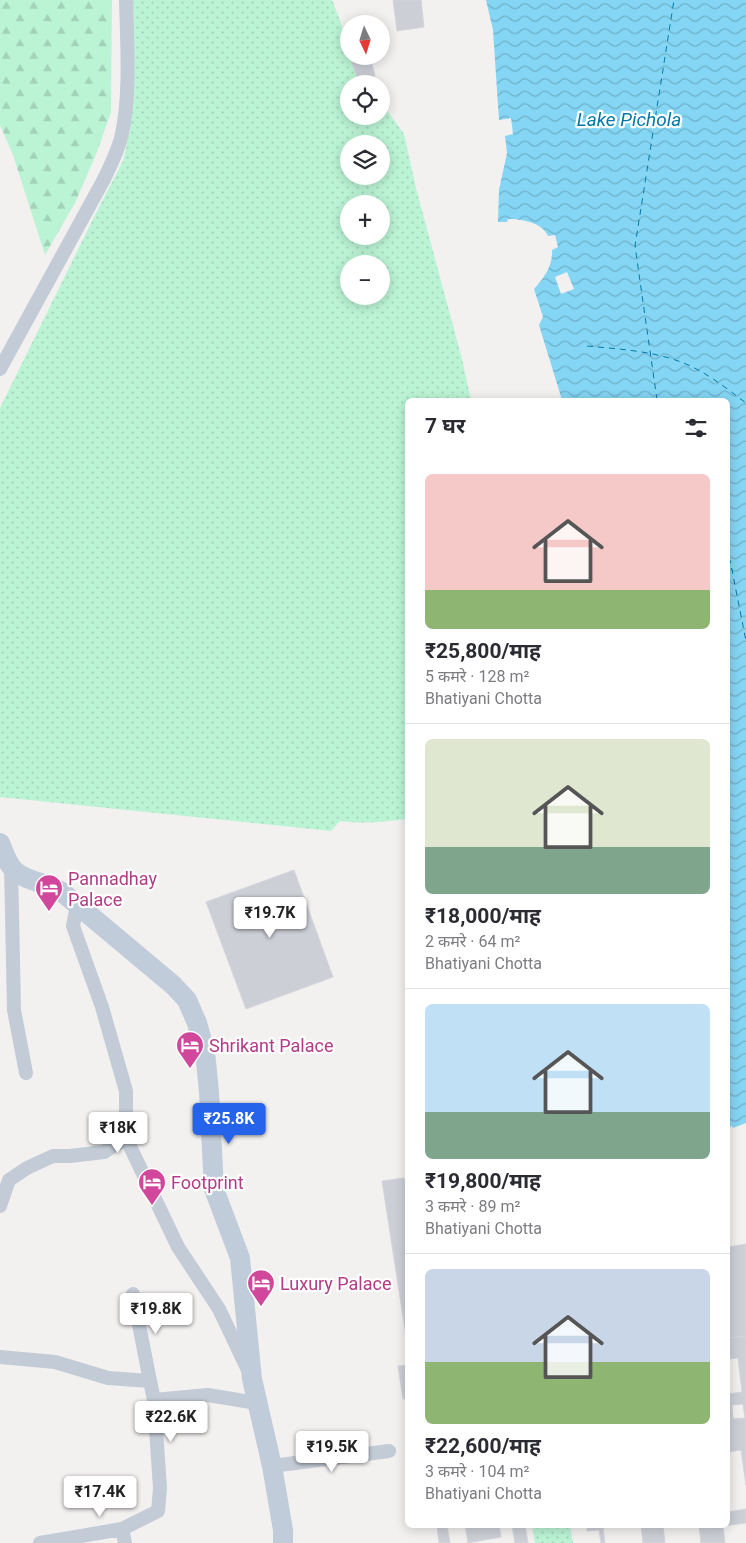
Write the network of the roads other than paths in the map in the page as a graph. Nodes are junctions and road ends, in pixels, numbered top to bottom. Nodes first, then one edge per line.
1 (126, 0) edge
2 (0, 370) edge
3 (0, 843) edge
4 (11, 866) junction
5 (77, 905) junction
6 (26, 1073) dead end
7 (126, 1138) junction
8 (0, 1206) edge
9 (133, 1294) dead end
10 (0, 1357) edge
11 (252, 1379) junction
12 (150, 1381) junction
13 (154, 1400) junction
14 (257, 1403) junction
15 (389, 1451) dead end
16 (272, 1466) junction
17 (122, 1529) junction
18 (40, 1543) edge
19 (125, 1543) edge
20 (284, 1543) edge

1 - 2 street
3 - 4 main road
4 - 5 main road
4 - 6 street
5 - 7 street
5 - 11 main road
7 - 8 street
7 - 11 street
9 - 12 street
10 - 12 street
11 - 14 main road
12 - 13 street
13 - 14 street
13 - 17 street
14 - 16 main road
15 - 16 street
16 - 20 main road
17 - 18 street
17 - 19 street

